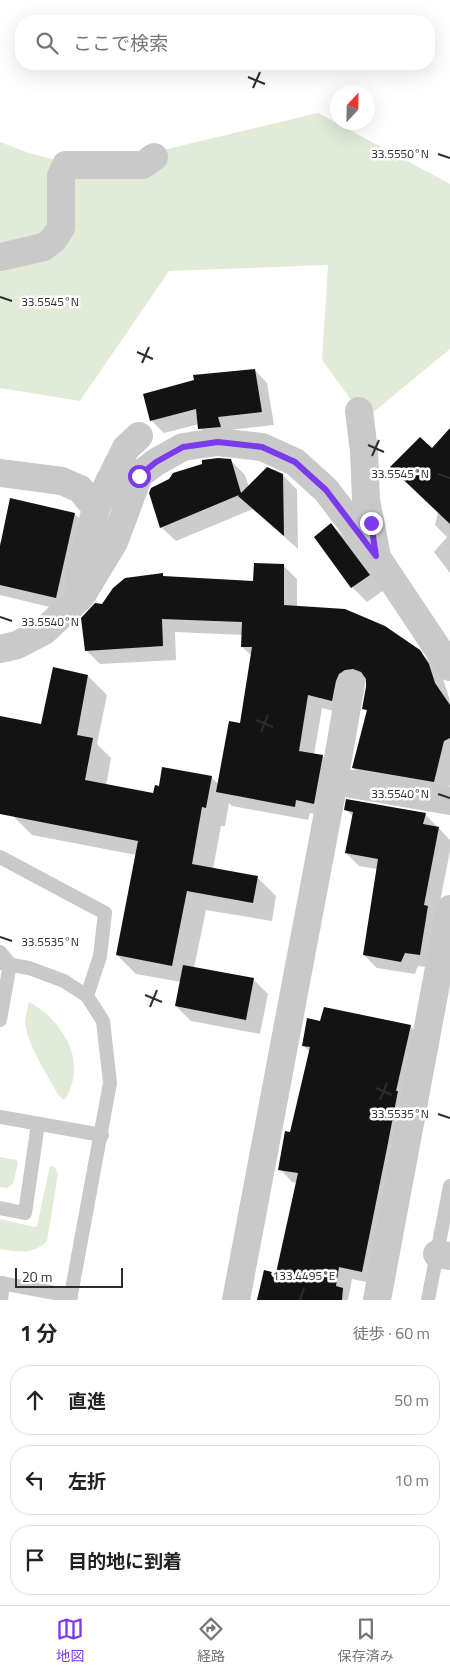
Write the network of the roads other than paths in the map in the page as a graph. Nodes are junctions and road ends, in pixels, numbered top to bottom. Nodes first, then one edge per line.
1 (154, 157) dead end
2 (0, 257) edge
3 (359, 411) dead end
4 (139, 436) dead end
5 (0, 473) edge
6 (96, 508) junction
7 (376, 556) junction
8 (82, 595) junction
9 (0, 649) edge
10 (450, 667) edge
11 (351, 684) dead end
12 (334, 781) junction
13 (450, 802) edge
14 (0, 857) edge
15 (450, 909) edge
16 (0, 952) edge
17 (5, 964) edge
18 (87, 996) junction
19 (0, 1020) edge
20 (0, 1117) edge
21 (38, 1124) junction
22 (102, 1135) junction
23 (450, 1186) edge
24 (0, 1208) edge
25 (446, 1227) edge
26 (444, 1255) edge
27 (2, 1283) edge
28 (70, 1298) edge
29 (1, 1300) edge
30 (236, 1300) edge
31 (377, 1300) edge
32 (428, 1300) edge

1 - 2 street
3 - 7 street
4 - 6 street
5 - 6 street
6 - 8 street
7 - 8 street
7 - 10 street
8 - 9 street
11 - 12 street
12 - 13 street
12 - 30 street
14 - 18 lane
15 - 31 street
16 - 17 lane
17 - 18 lane
17 - 19 lane
18 - 22 lane
20 - 21 lane
21 - 22 lane
21 - 24 lane
22 - 28 lane
23 - 25 lane
25 - 26 lane
26 - 32 lane
27 - 28 lane
27 - 29 lane

